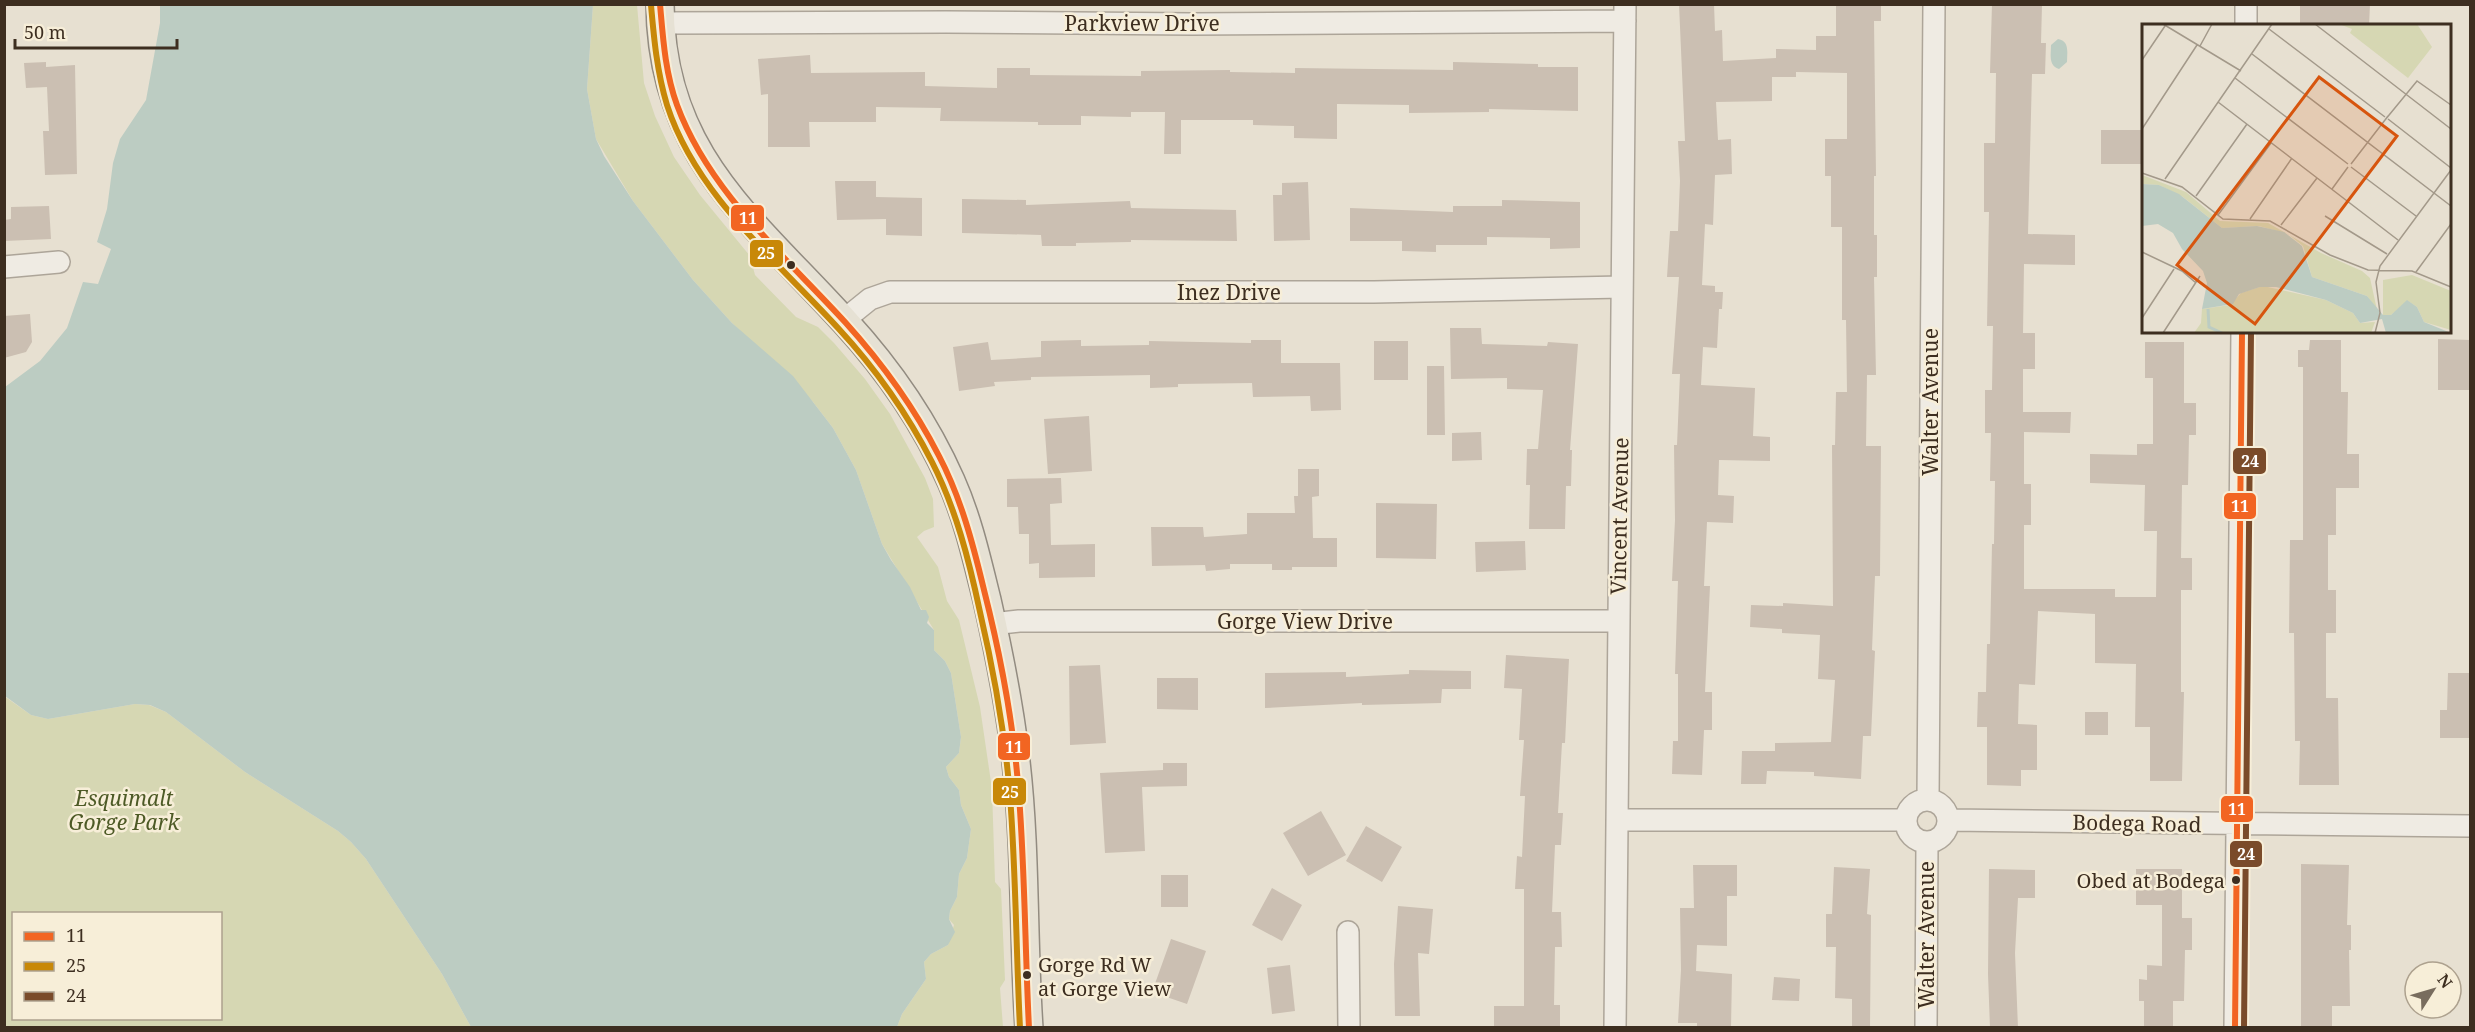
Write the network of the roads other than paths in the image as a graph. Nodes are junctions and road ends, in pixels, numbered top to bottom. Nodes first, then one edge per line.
1 (1934, 4) edge
2 (2246, 4) edge
3 (1625, 13) edge
4 (660, 14) edge
5 (2246, 24) edge
6 (59, 262) dead end
7 (4, 267) edge
8 (1622, 287) junction
9 (844, 320) junction
10 (2242, 333) edge
11 (1618, 621) junction
12 (992, 624) junction
13 (1928, 799) junction
14 (1617, 820) junction
15 (1905, 820) junction
16 (1948, 820) junction
17 (2237, 824) junction
18 (2470, 826) edge
19 (1927, 842) junction
20 (1348, 932) dead end
21 (1029, 1028) edge
22 (1349, 1028) edge
23 (1615, 1028) edge
24 (1926, 1028) edge
25 (2235, 1028) edge

1 - 13 street, Walter Avenue
2 - 5 street
3 - 4 street, Parkview Drive
3 - 8 street, Vincent Avenue
4 - 9 main road
6 - 7 street
8 - 9 street, Inez Drive
8 - 11 street, Vincent Avenue
9 - 12 main road
10 - 17 street
11 - 12 street, Gorge View Drive
11 - 14 street, Vincent Avenue
12 - 21 main road
13 - 15 street
13 - 16 street
14 - 15 street
14 - 23 street, Vincent Avenue
15 - 19 street
16 - 17 street, Bodega Road
16 - 19 street
17 - 18 street, Bodega Road
17 - 25 street
19 - 24 street, Walter Avenue
20 - 22 street

